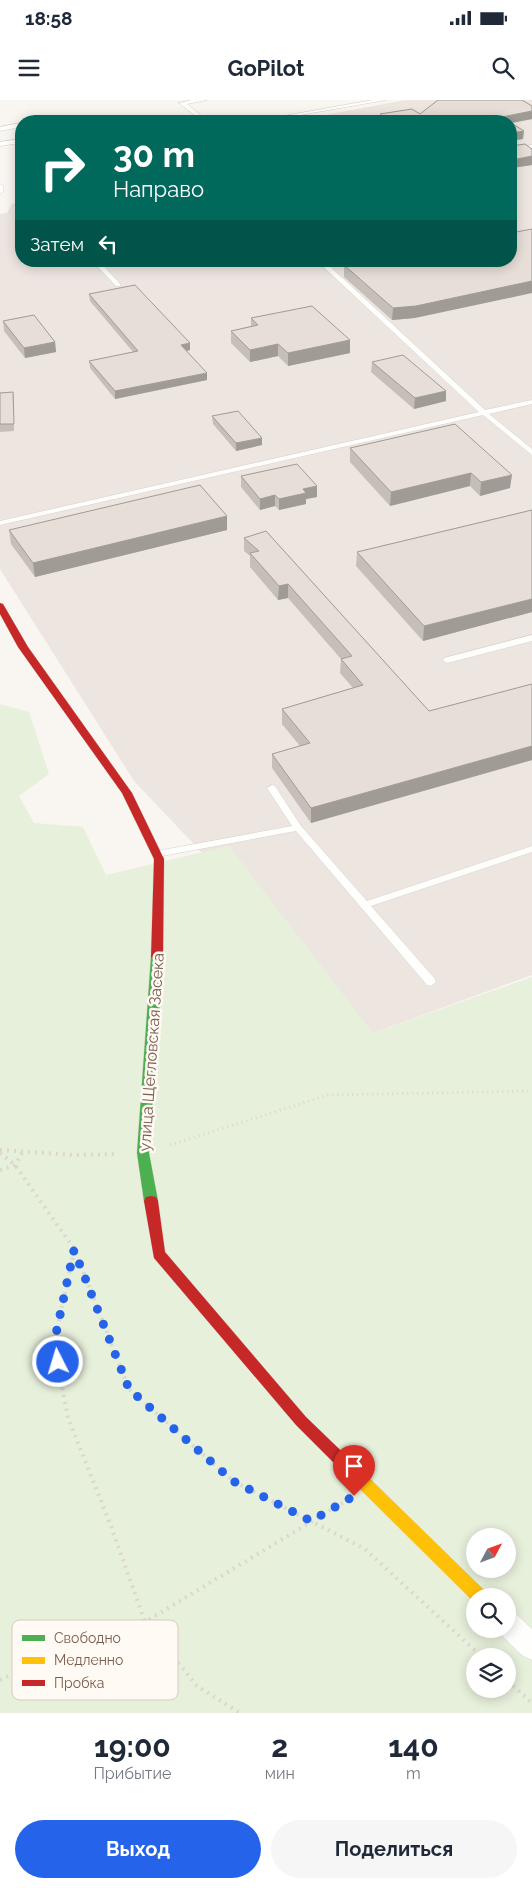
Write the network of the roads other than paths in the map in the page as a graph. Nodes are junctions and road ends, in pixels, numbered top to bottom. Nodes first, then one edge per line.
1 (204, 100) edge
2 (383, 100) edge
3 (197, 115) edge
4 (294, 115) edge
5 (15, 126) edge
6 (0, 128) edge
7 (15, 142) edge
8 (0, 144) edge
9 (532, 147) edge
10 (517, 150) edge
11 (0, 186) edge
12 (0, 192) edge
13 (101, 267) edge
14 (326, 267) edge
15 (118, 286) edge
16 (532, 402) edge
17 (484, 414) junction
18 (532, 453) edge
19 (0, 524) edge
20 (0, 606) edge
21 (532, 638) edge
22 (447, 660) dead end
23 (272, 788) dead end
24 (298, 828) junction
25 (532, 850) edge
26 (156, 854) junction
27 (365, 906) junction
28 (431, 982) dead end
29 (471, 1588) edge
30 (516, 1632) edge
31 (532, 1647) edge

1 - 3 lane
2 - 4 lane
5 - 6 lane
7 - 8 lane
9 - 10 lane
11 - 12 lane
13 - 15 lane
14 - 17 lane
16 - 17 lane
17 - 18 lane
17 - 19 lane
20 - 26 street, улица Щегловская Засека
21 - 22 lane
23 - 24 lane
24 - 26 lane
24 - 27 lane
25 - 27 lane
26 - 29 street, улица Щегловская Засека
27 - 28 lane
30 - 31 street

